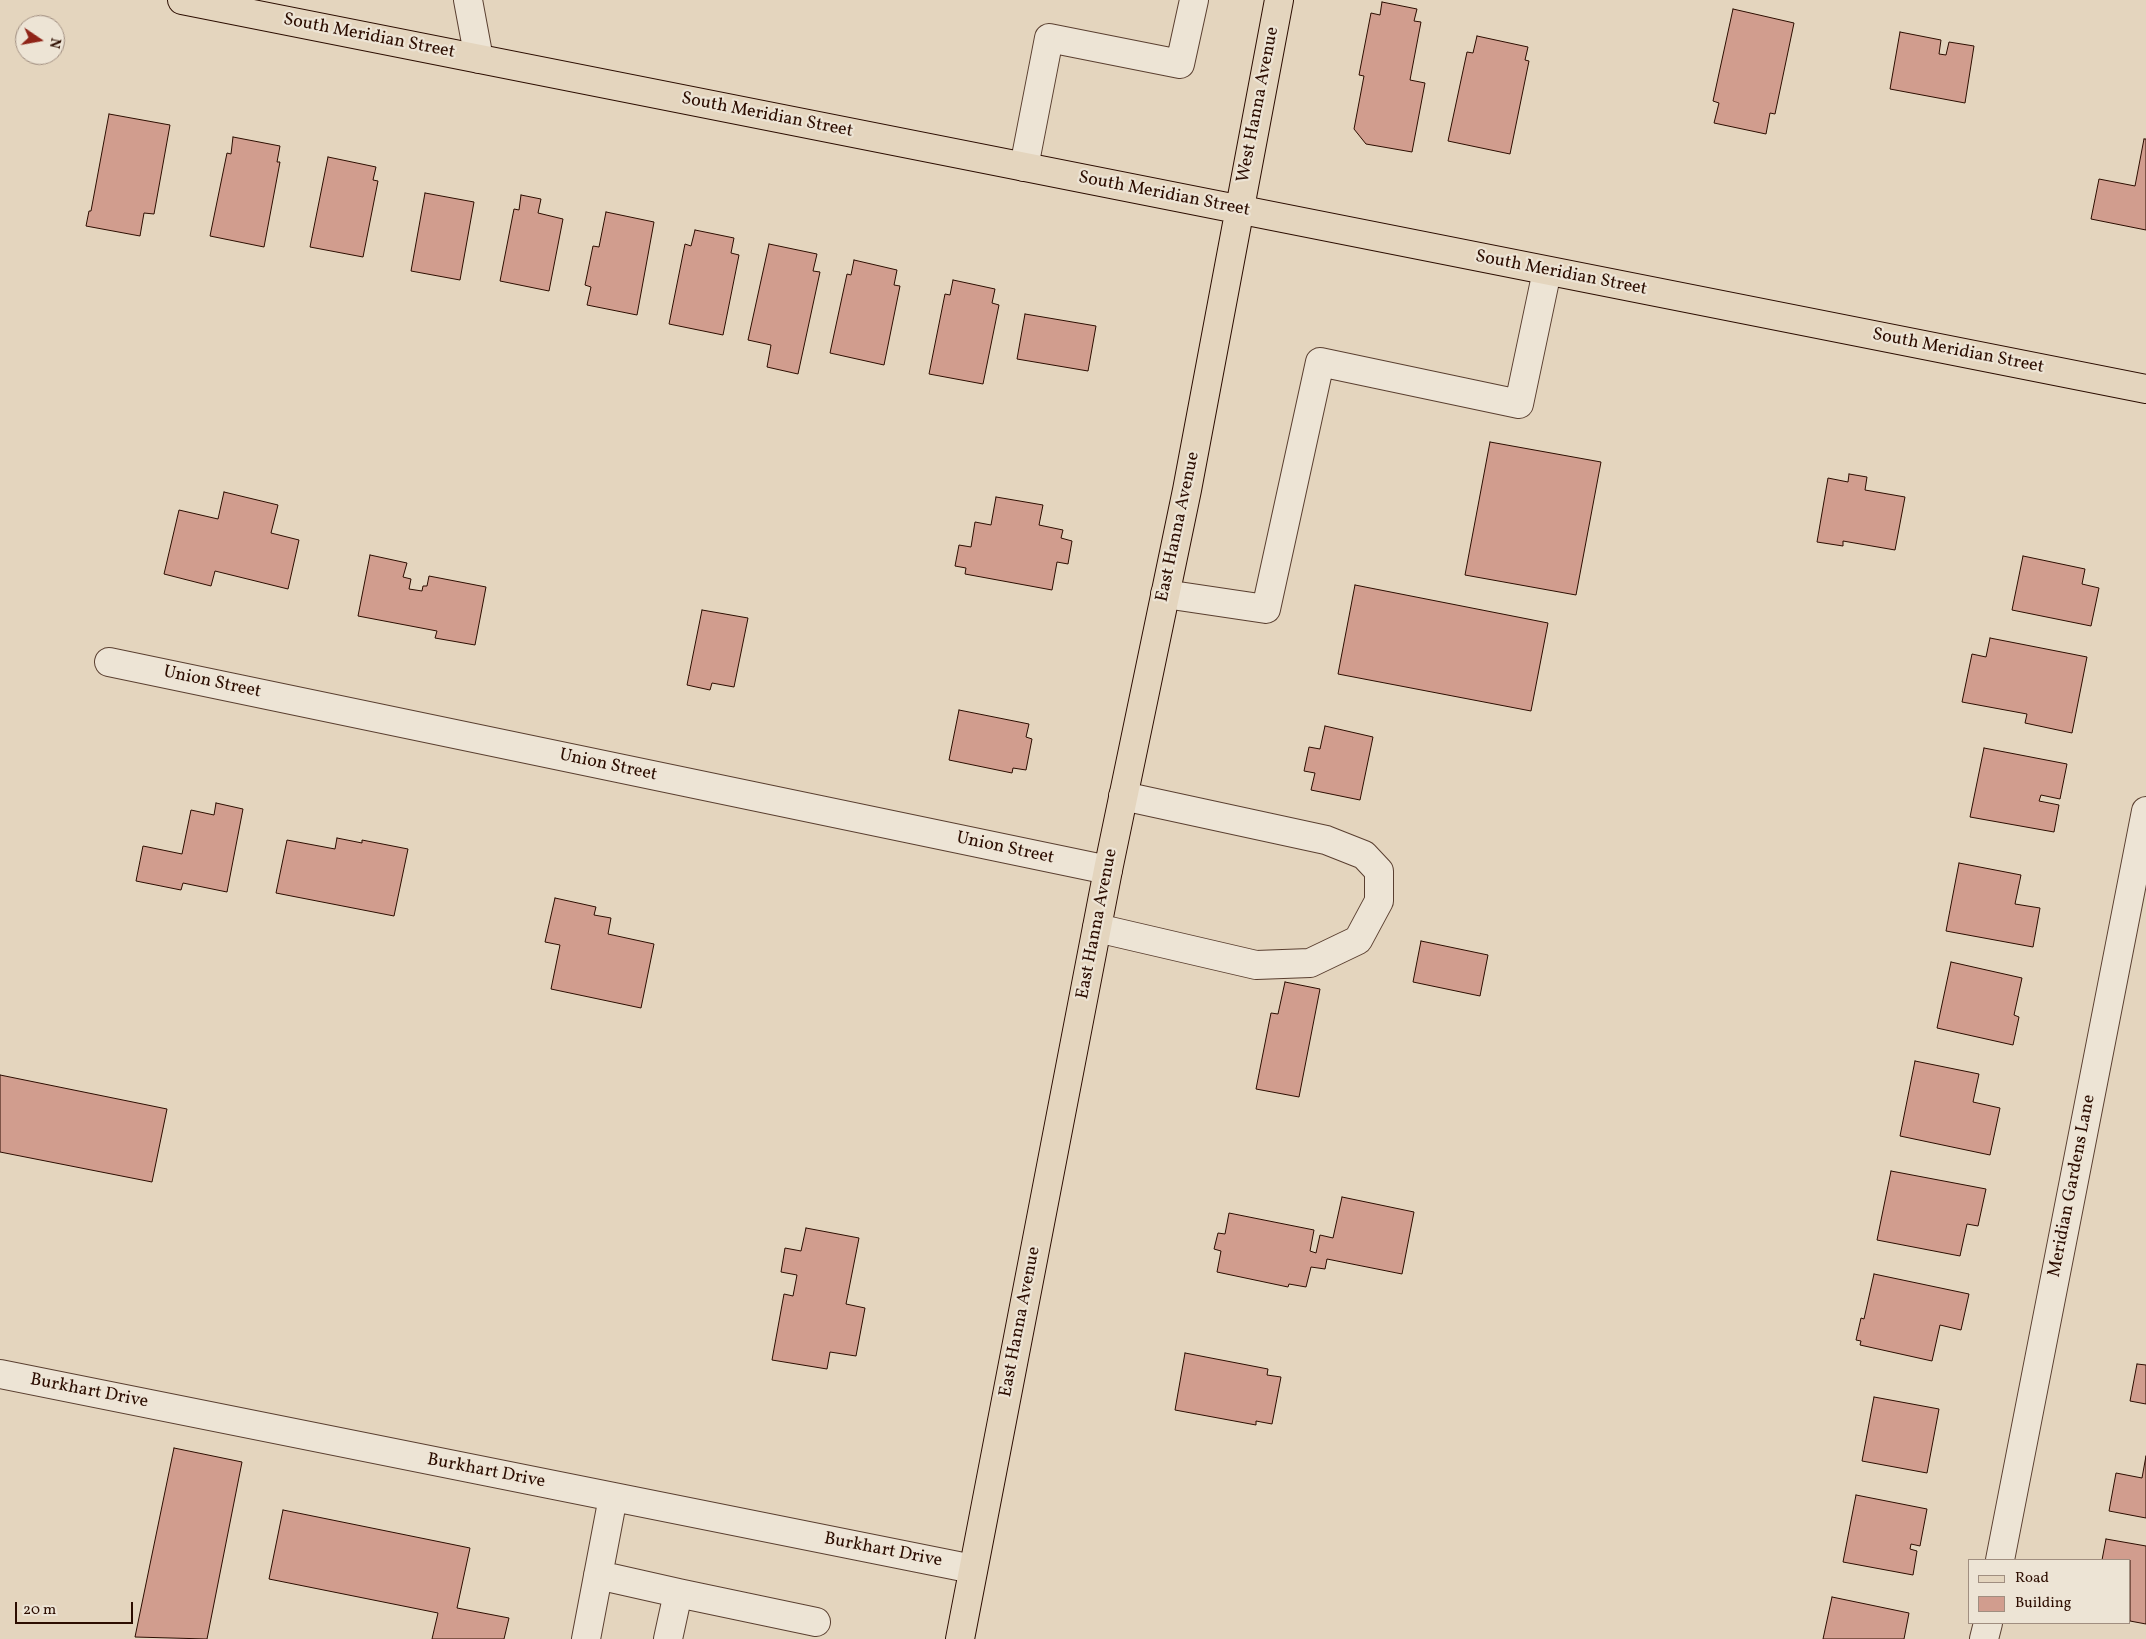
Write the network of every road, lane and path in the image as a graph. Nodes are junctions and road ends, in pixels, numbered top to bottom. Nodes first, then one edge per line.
1 (182, 0) edge
2 (468, 0) edge
3 (1194, 0) edge
4 (1279, 0) edge
5 (479, 59) junction
6 (1024, 168) junction
7 (1240, 210) junction
8 (1547, 271) junction
9 (2146, 390) edge
10 (1165, 594) junction
11 (108, 662) dead end
12 (1123, 796) junction
13 (2146, 811) edge
14 (1108, 870) junction
15 (1097, 928) junction
16 (0, 1374) edge
17 (613, 1497) junction
18 (2000, 1559) edge
19 (973, 1569) junction
20 (598, 1575) junction
21 (678, 1592) junction
22 (816, 1622) dead end
23 (1988, 1624) edge
24 (586, 1639) edge
25 (668, 1639) edge
26 (960, 1639) edge
27 (1984, 1639) edge

1 - 5 main road, South Meridian Street
2 - 5 street
3 - 6 street
4 - 7 main road, West Hanna Avenue
5 - 6 main road, South Meridian Street
6 - 7 main road, South Meridian Street
7 - 8 main road, South Meridian Street
7 - 10 main road, East Hanna Avenue
8 - 9 main road, South Meridian Street
8 - 10 street
10 - 12 main road, East Hanna Avenue
11 - 14 street, Union Street
12 - 14 main road, East Hanna Avenue
12 - 15 street
13 - 18 street, Meridian Gardens Lane
14 - 15 main road, East Hanna Avenue
15 - 19 main road, East Hanna Avenue
16 - 17 street, Burkhart Drive
17 - 19 street, Burkhart Drive
17 - 20 street
19 - 26 main road, East Hanna Avenue
20 - 21 street
20 - 24 street
21 - 22 street
21 - 25 street
23 - 27 street

